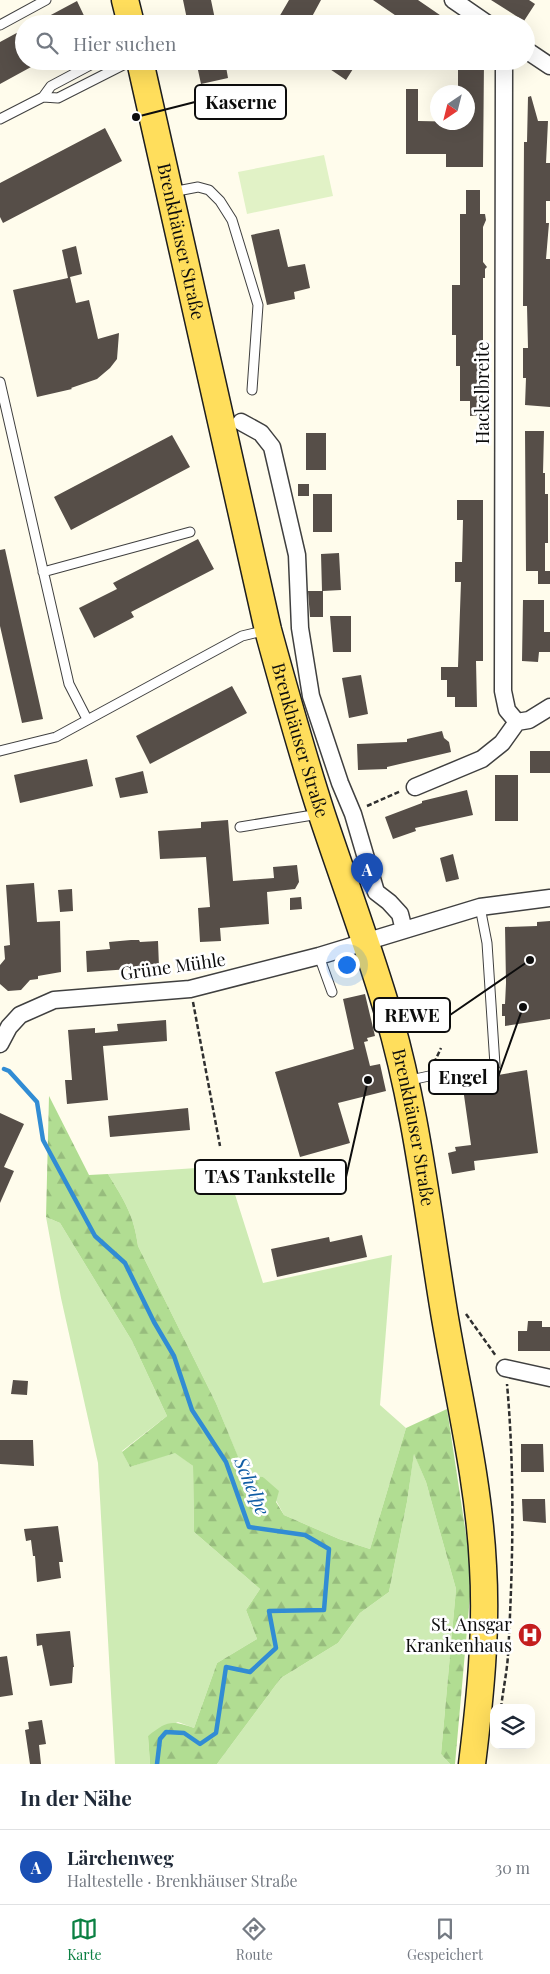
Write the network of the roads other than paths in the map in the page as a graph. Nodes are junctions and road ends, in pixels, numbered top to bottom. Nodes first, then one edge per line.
1 (46, 0) edge
2 (125, 0) edge
3 (453, 0) edge
4 (18, 15) edge
5 (129, 15) edge
6 (475, 15) edge
7 (15, 17) edge
8 (0, 25) edge
9 (535, 56) edge
10 (550, 66) edge
11 (81, 70) edge
12 (113, 70) edge
13 (142, 70) edge
14 (504, 70) edge
15 (43, 97) junction
16 (0, 119) edge
17 (170, 193) junction
18 (0, 382) edge
19 (252, 390) dead end
20 (231, 422) junction
21 (190, 532) dead end
22 (43, 572) junction
23 (268, 630) junction
24 (550, 707) edge
25 (87, 719) junction
26 (517, 722) junction
27 (0, 751) edge
28 (415, 787) road end
29 (322, 813) junction
30 (240, 827) dead end
31 (550, 898) edge
32 (480, 908) junction
33 (404, 930) junction
34 (365, 942) junction
35 (319, 956) junction
36 (332, 992) dead end
37 (5, 1025) edge
38 (0, 1044) edge
39 (406, 1082) junction
40 (505, 1368) road end
41 (550, 1378) edge
42 (472, 1764) edge

1 - 4 lane
2 - 5 main road
3 - 6 street
7 - 8 lane
9 - 10 street
11 - 15 lane
12 - 15 lane
13 - 17 main road, Brenkhäuser Straße
14 - 26 street, Hackelbreite
15 - 16 lane
17 - 19 lane
17 - 20 main road, Brenkhäuser Straße
18 - 22 lane
20 - 23 main road, Brenkhäuser Straße
20 - 33 street, Brenkhäuser Straße
21 - 22 lane
22 - 25 lane
23 - 25 lane
23 - 29 main road, Brenkhäuser Straße
24 - 26 street
25 - 27 lane
26 - 28 street
29 - 30 lane
29 - 34 main road, Brenkhäuser Straße
31 - 32 street, Grüne Mühle
32 - 33 street, Grüne Mühle
32 - 39 lane
33 - 34 street, Grüne Mühle
34 - 35 street, Grüne Mühle
34 - 39 main road, Brenkhäuser Straße
35 - 36 lane
35 - 37 street, Grüne Mühle
37 - 38 street, Grüne Mühle
39 - 42 main road, Brenkhäuser Straße
40 - 41 street

